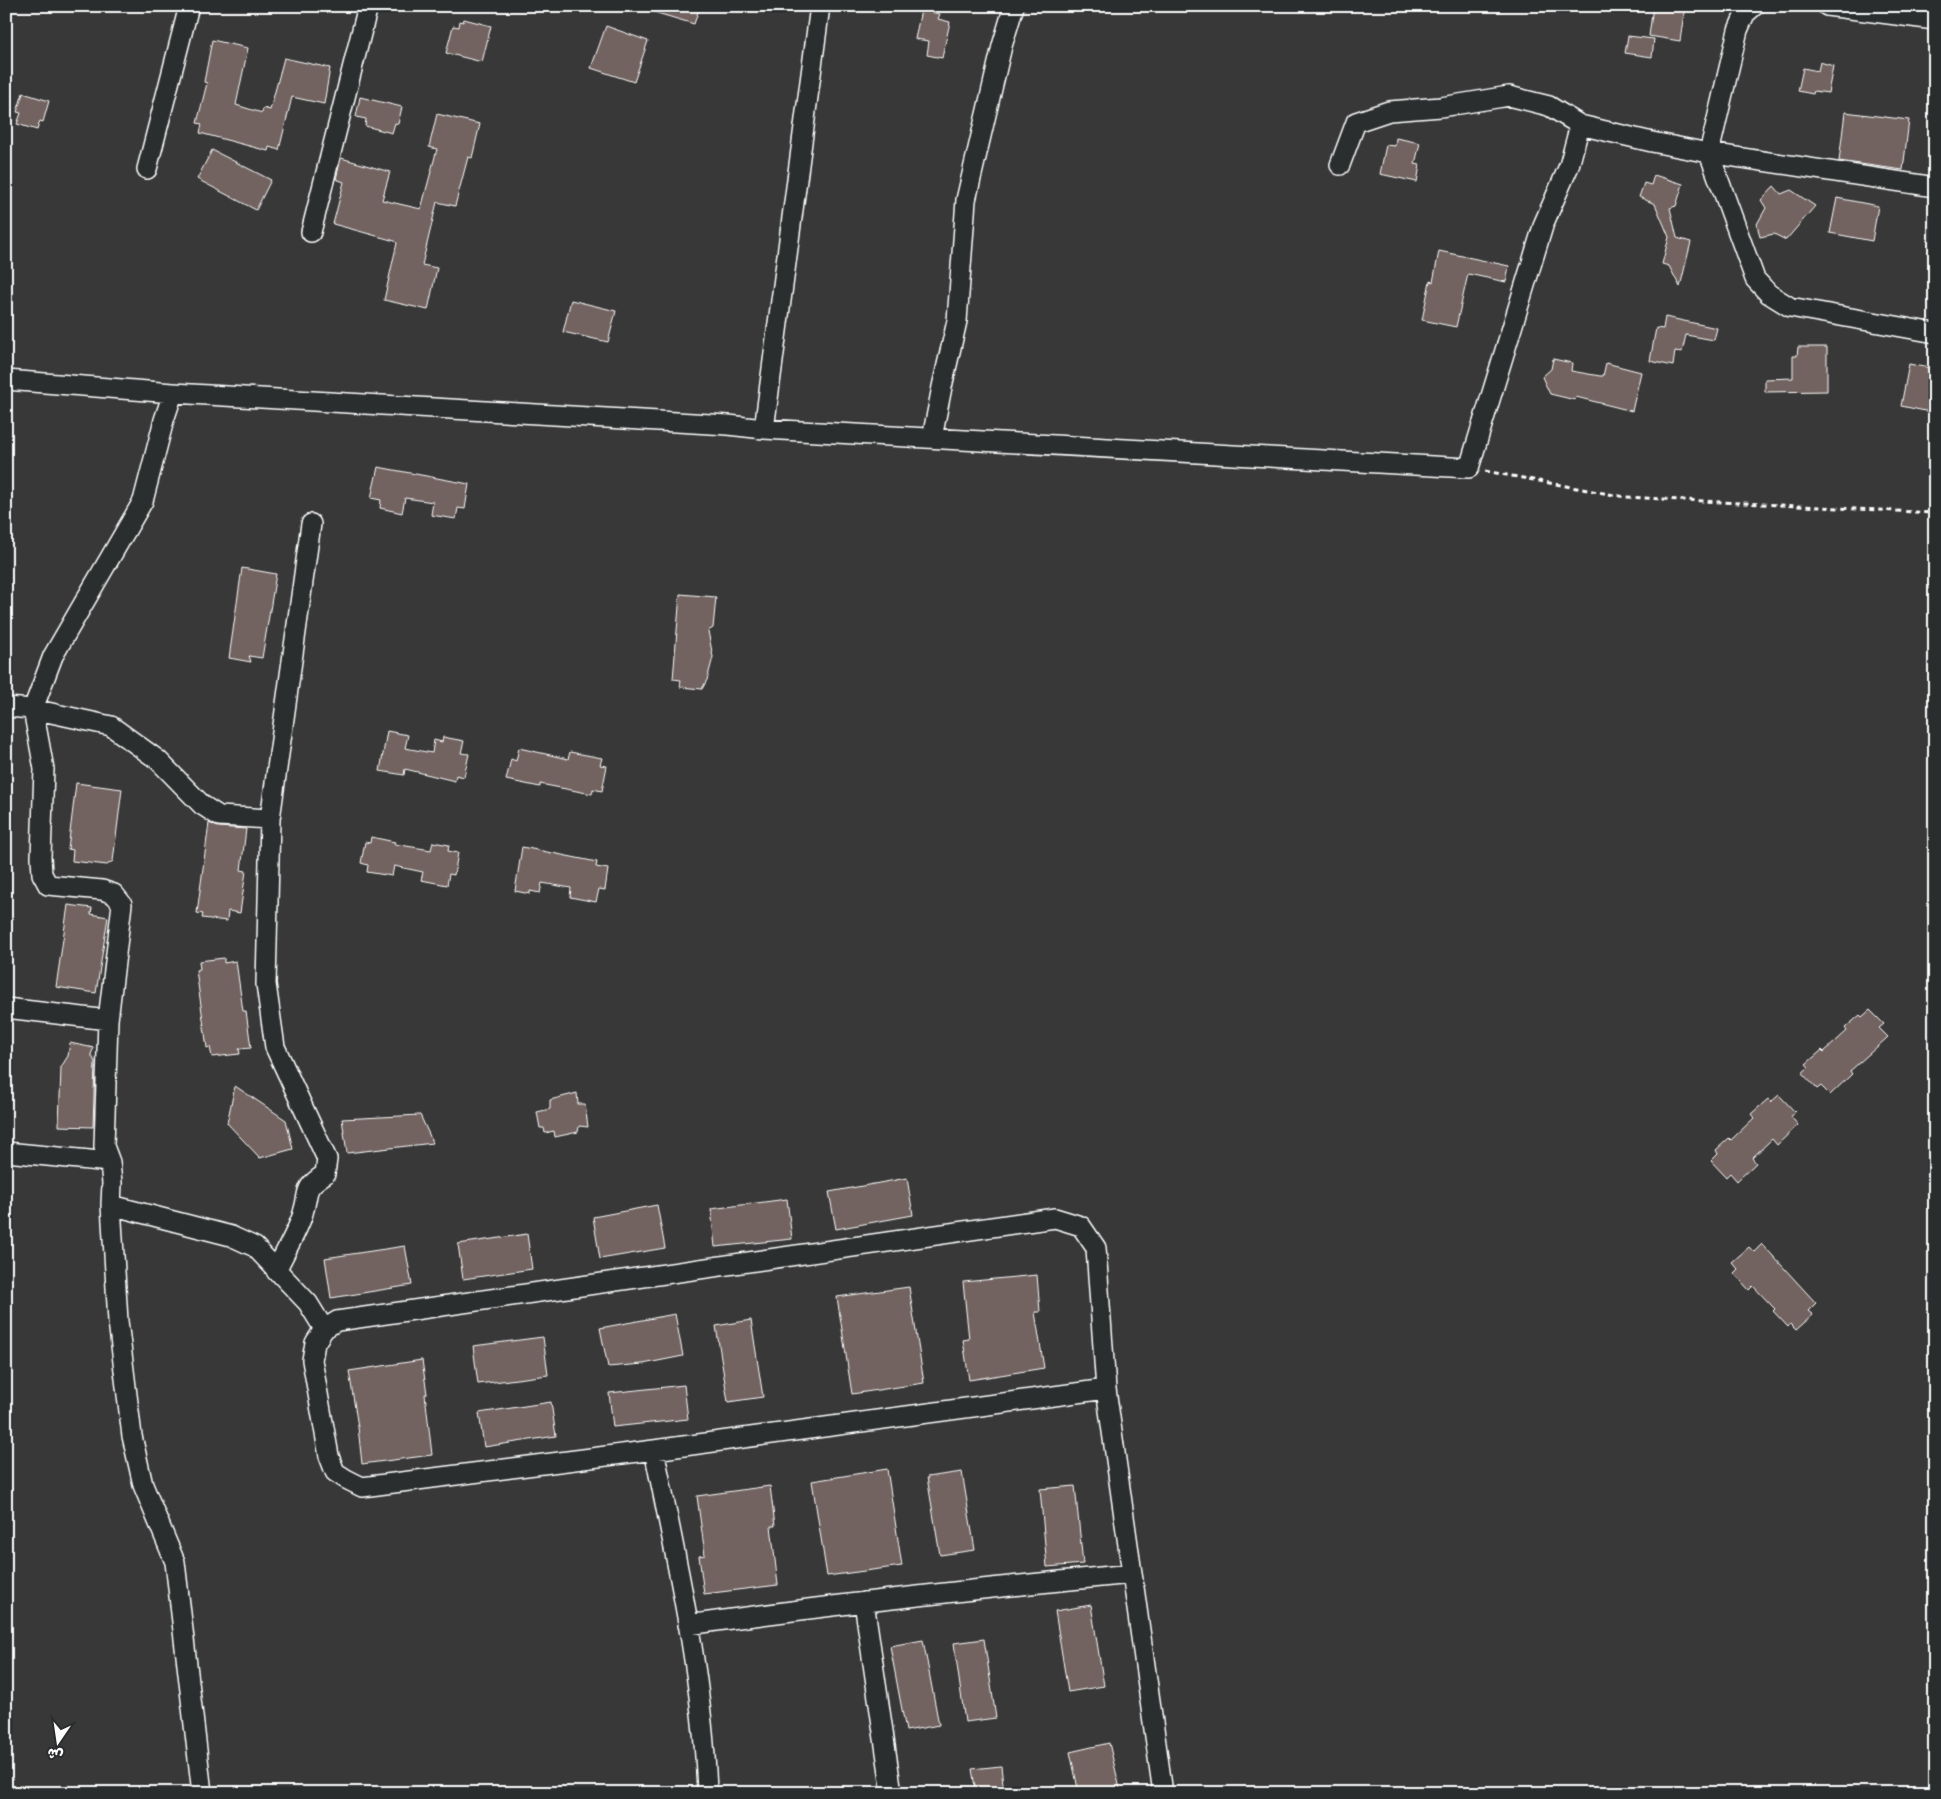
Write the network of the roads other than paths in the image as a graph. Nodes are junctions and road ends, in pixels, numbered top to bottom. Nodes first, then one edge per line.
1 (188, 6) edge
2 (368, 6) edge
3 (820, 6) edge
4 (1014, 6) edge
5 (1754, 6) edge
6 (1827, 6) edge
7 (1935, 20) edge
8 (1580, 124) junction
9 (1709, 153) junction
10 (1340, 165) dead end
11 (147, 169) dead end
12 (1935, 187) edge
13 (311, 232) dead end
14 (1935, 333) edge
15 (6, 380) edge
16 (173, 393) junction
17 (764, 430) junction
18 (932, 438) junction
19 (312, 524) dead end
20 (6, 707) edge
21 (33, 709) junction
22 (270, 819) junction
23 (6, 1008) edge
24 (108, 1020) junction
25 (6, 1152) edge
26 (110, 1162) junction
27 (111, 1204) junction
28 (276, 1271) junction
29 (324, 1329) junction
30 (1106, 1389) junction
31 (654, 1450) junction
32 (1132, 1574) junction
33 (864, 1602) junction
34 (688, 1625) junction
35 (202, 1793) edge
36 (707, 1793) edge
37 (892, 1793) edge
38 (1163, 1793) edge

1 - 11 street
2 - 13 street
3 - 17 street
4 - 18 street
5 - 9 street
6 - 7 street
8 - 9 street
8 - 10 street
8 - 18 street
9 - 12 street
9 - 14 street
15 - 16 street
16 - 17 street
16 - 21 street
17 - 18 street
19 - 22 street
20 - 21 street
21 - 22 street
21 - 24 street
22 - 28 street
23 - 24 street
24 - 26 street
25 - 26 street
26 - 27 street
27 - 28 street
27 - 35 street
28 - 29 street
29 - 30 street
29 - 31 street
30 - 31 street
30 - 32 street
31 - 34 street
32 - 33 street
32 - 38 street
33 - 34 street
33 - 37 street
34 - 36 street

